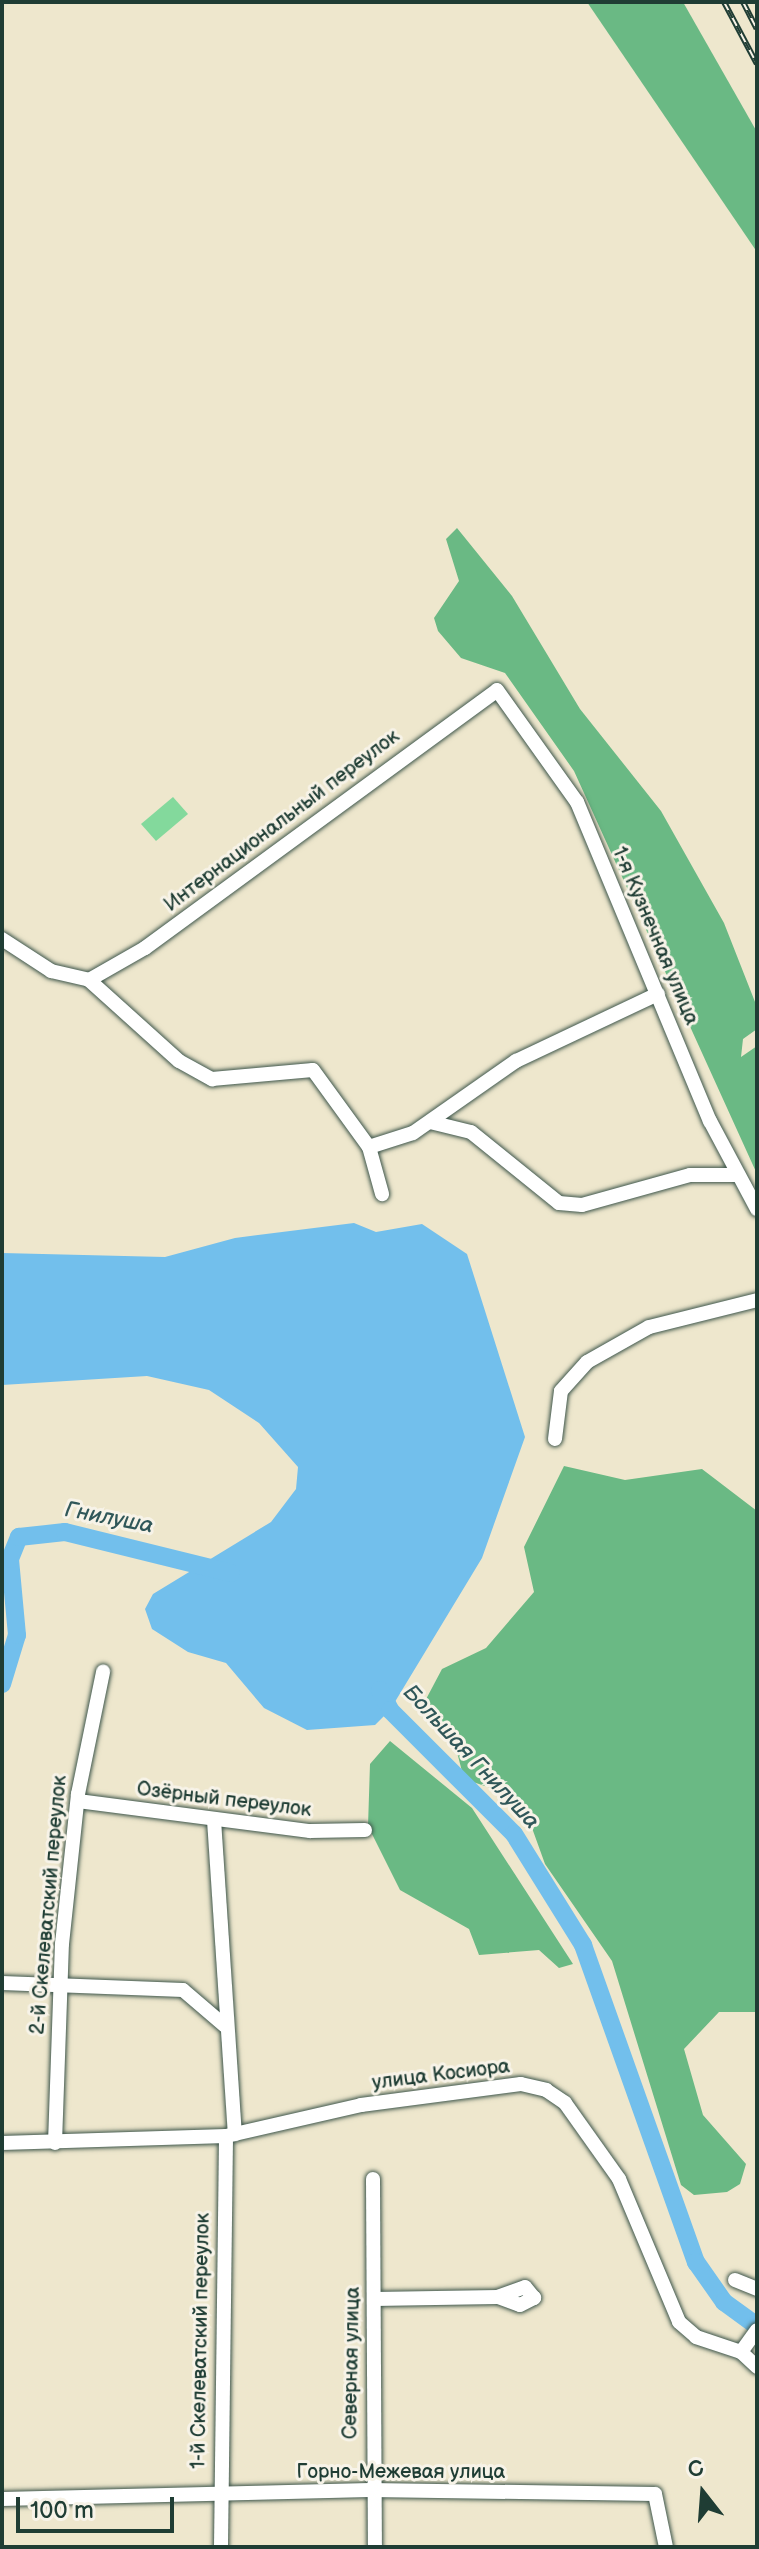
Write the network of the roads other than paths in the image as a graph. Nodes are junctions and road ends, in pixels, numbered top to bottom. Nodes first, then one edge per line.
1 (497, 690) joint
2 (2, 939) edge
3 (89, 980) junction
4 (658, 994) junction
5 (430, 1122) junction
6 (369, 1147) junction
7 (735, 1175) junction
8 (382, 1194) dead end
9 (757, 1209) edge
10 (757, 1300) edge
11 (555, 1439) dead end
12 (103, 1672) dead end
13 (78, 1801) junction
14 (214, 1820) junction
15 (365, 1830) dead end
16 (59, 1982) junction
17 (2, 1983) edge
18 (225, 2026) junction
19 (230, 2135) junction
20 (2, 2143) edge
21 (55, 2143) junction
22 (373, 2179) dead end
23 (735, 2280) dead end
24 (757, 2289) edge
25 (498, 2297) dead end
26 (374, 2299) junction
27 (757, 2330) edge
28 (741, 2352) junction
29 (757, 2367) edge
30 (370, 2490) junction
31 (218, 2493) junction
32 (2, 2499) edge
33 (221, 2547) edge
34 (375, 2547) edge
35 (666, 2547) edge

1 - 3 street, Интернациональный переулок
1 - 4 street, 1-я Кузнечная улица
2 - 3 street
3 - 6 street
4 - 5 street
4 - 7 street, 1-я Кузнечная улица
5 - 6 street
5 - 7 street
6 - 8 street
7 - 9 street, 1-я Кузнечная улица
10 - 11 street
12 - 13 street, 2-й Скелеватский переулок
13 - 14 street, Озёрный переулок
13 - 16 street, 2-й Скелеватский переулок
14 - 15 street, Озёрный переулок
14 - 18 street, 1-й Скелеватский переулок
16 - 17 street
16 - 18 street
16 - 21 street, 2-й Скелеватский переулок
18 - 19 street, 1-й Скелеватский переулок
19 - 21 street, улица Косиора
19 - 28 street, улица Косиора
19 - 31 street, 1-й Скелеватский переулок
20 - 21 street, улица Косиора
22 - 26 street, Северная улица
23 - 24 street
25 - 26 street
26 - 30 street, Северная улица
27 - 28 street
28 - 29 street
30 - 31 street, Горно-Межевая улица
30 - 34 street, Северная улица
30 - 35 street, Горно-Межевая улица
31 - 32 street, Горно-Межевая улица
31 - 33 street, 1-й Скелеватский переулок

